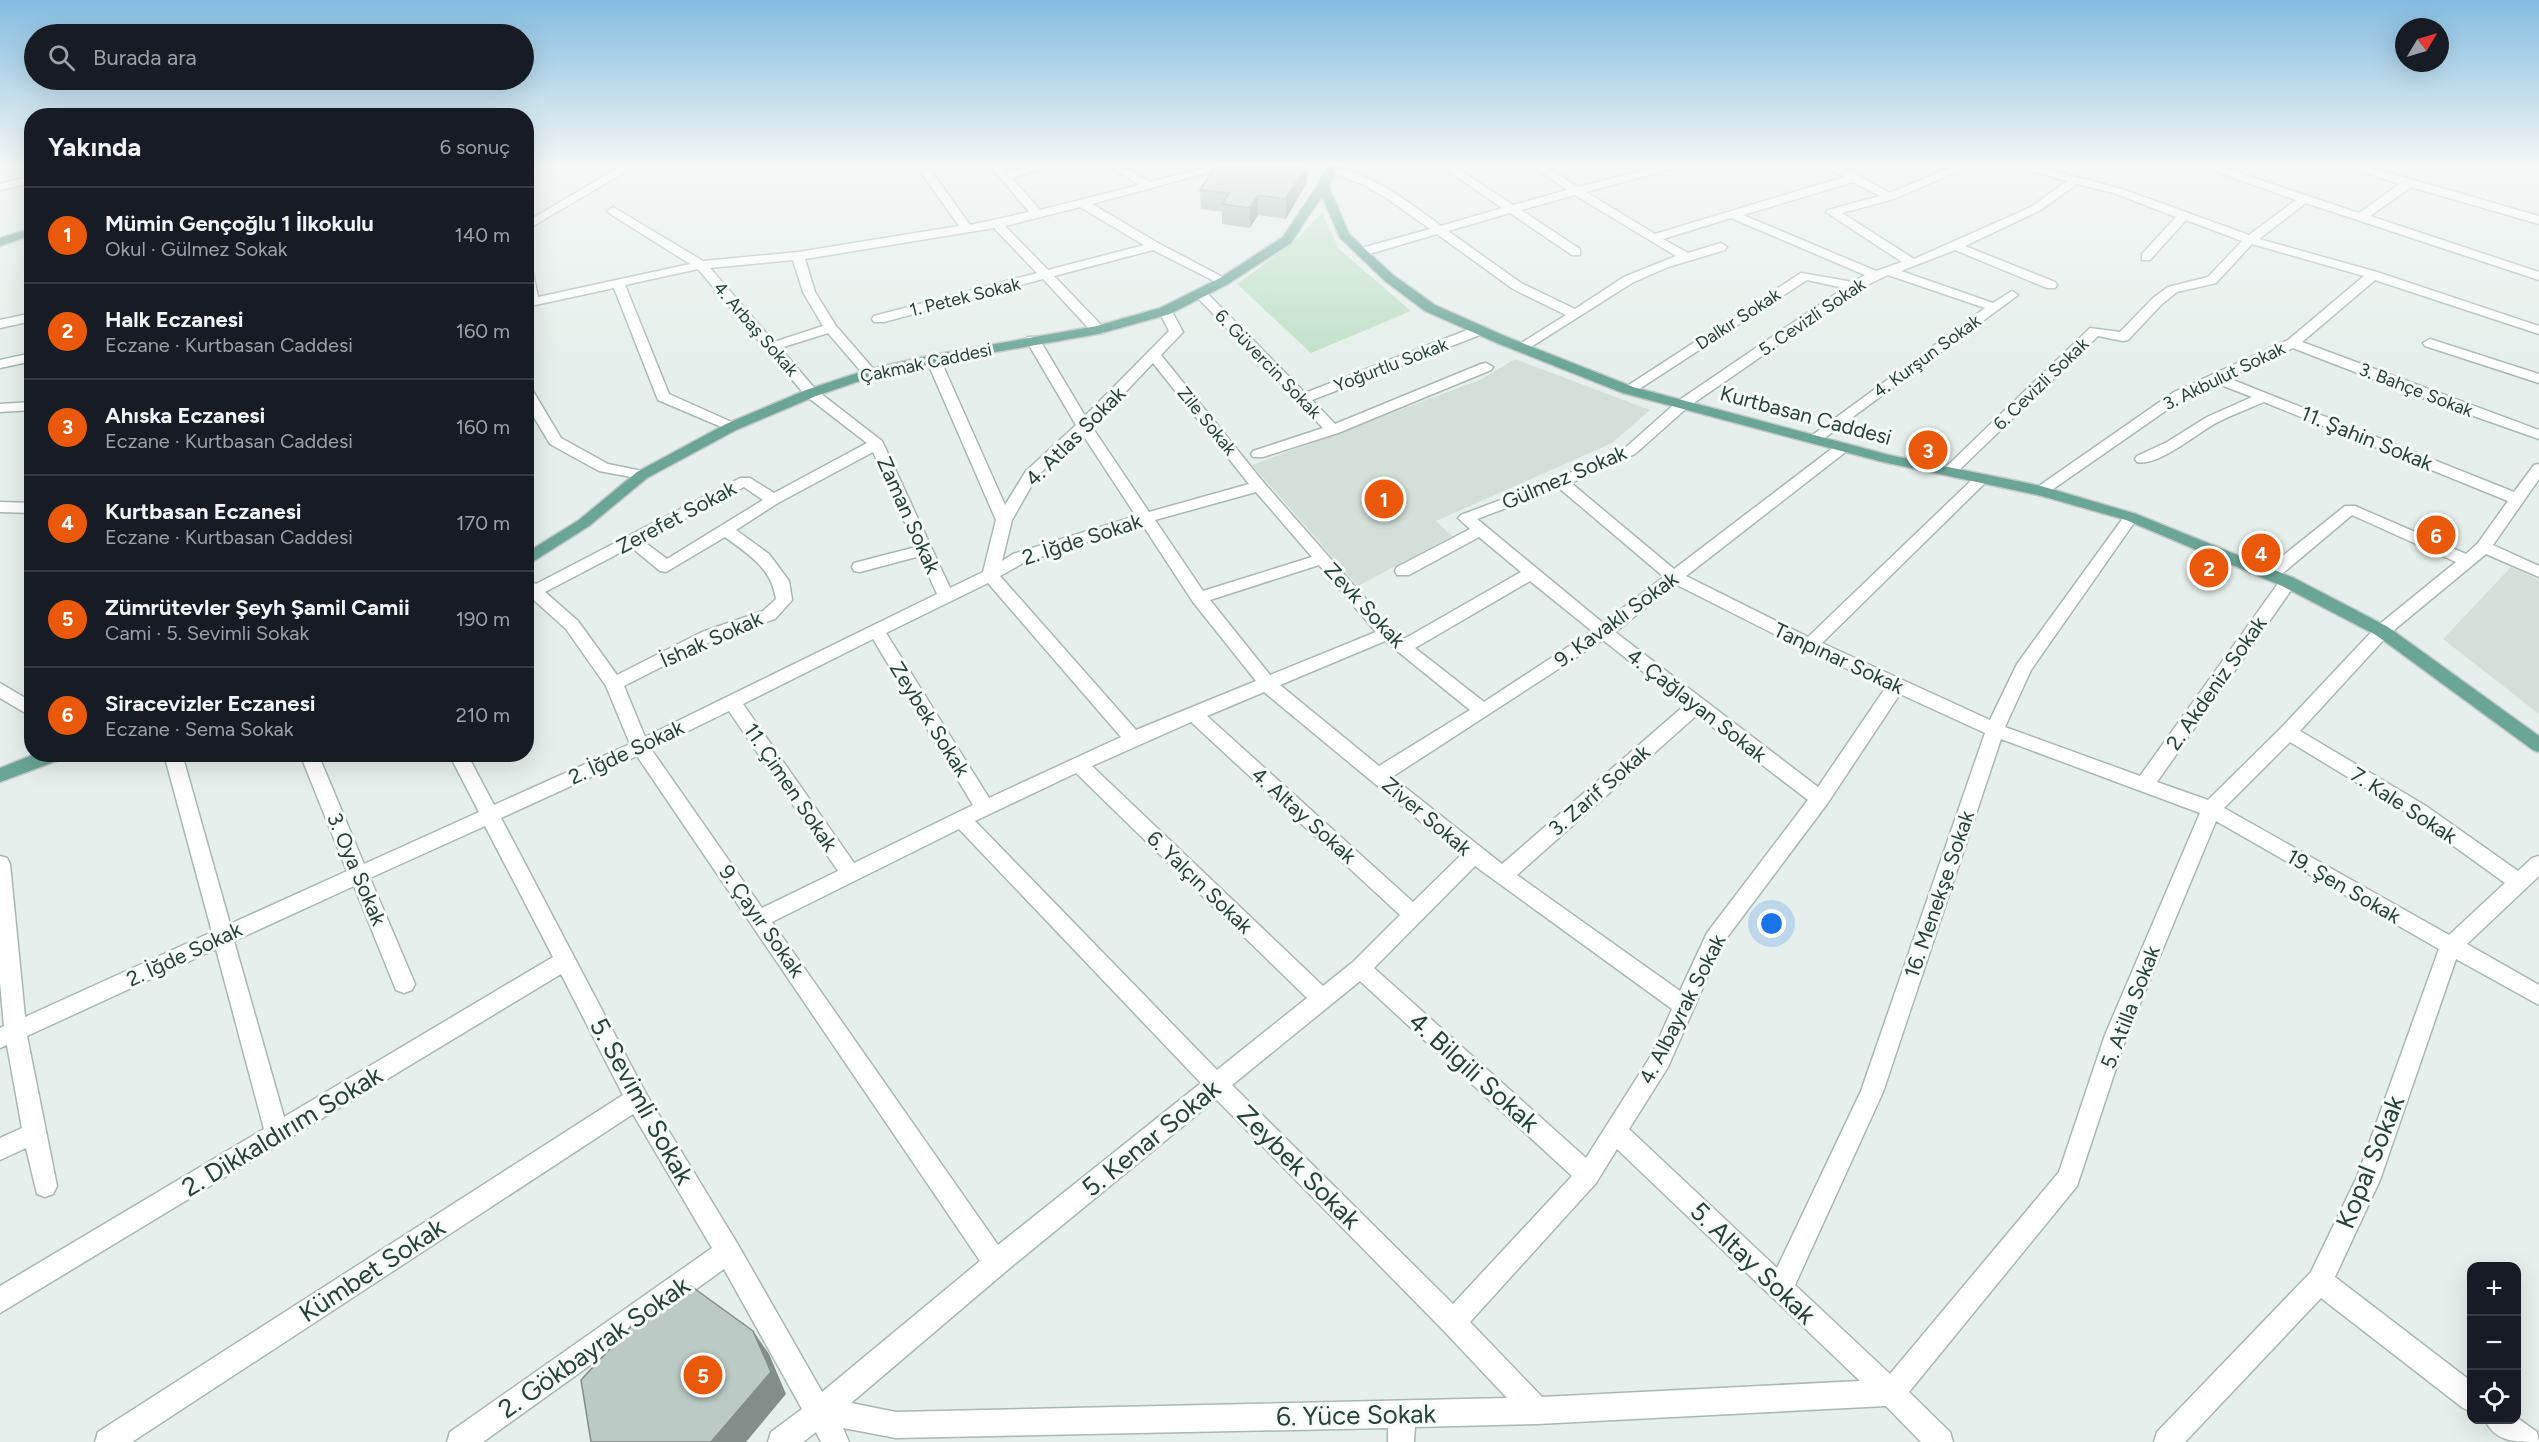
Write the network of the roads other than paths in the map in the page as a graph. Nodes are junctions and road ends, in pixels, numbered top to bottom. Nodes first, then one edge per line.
1 (646, 231) edge
2 (960, 231) edge
3 (1005, 231) edge
4 (1130, 231) edge
5 (1293, 231) edge
6 (1342, 231) edge
7 (1434, 231) edge
8 (1440, 231) edge
9 (1544, 231) edge
10 (1642, 231) edge
11 (1675, 231) edge
12 (1772, 231) edge
13 (1862, 231) edge
14 (1986, 231) edge
15 (2169, 231) edge
16 (2226, 231) edge
17 (2261, 231) edge
18 (2404, 231) edge
19 (24, 234) edge
20 (1653, 238) junction
21 (2250, 240) junction
22 (0, 242) edge
23 (1155, 246) junction
24 (1955, 246) junction
25 (1721, 247) dead end
26 (1362, 252) junction
27 (1576, 252) dead end
28 (798, 256) junction
29 (1686, 257) junction
30 (2146, 257) dead end
31 (1912, 263) junction
32 (701, 265) junction
33 (1889, 271) junction
34 (1875, 275) junction
35 (2373, 275) junction
36 (1047, 276) junction
37 (2539, 276) edge
38 (1224, 282) junction
39 (618, 283) junction
40 (2051, 285) dead end
41 (1855, 286) junction
42 (1200, 293) junction
43 (2012, 295) dead end
44 (534, 301) edge
45 (1994, 307) junction
46 (1165, 311) junction
47 (1575, 314) junction
48 (24, 319) edge
49 (879, 319) dead end
50 (0, 324) edge
51 (831, 328) junction
52 (1098, 330) junction
53 (1480, 330) junction
54 (2539, 330) edge
55 (1033, 340) junction
56 (2293, 343) junction
57 (2430, 343) dead end
58 (771, 347) junction
59 (1523, 348) junction
60 (1154, 356) junction
61 (24, 359) edge
62 (933, 359) junction
63 (0, 364) edge
64 (1486, 367) dead end
65 (870, 373) junction
66 (2216, 378) junction
67 (2539, 379) edge
68 (1628, 390) junction
69 (811, 393) junction
70 (2264, 397) junction
71 (1303, 399) junction
72 (1683, 404) junction
73 (534, 406) edge
74 (24, 407) edge
75 (0, 408) edge
76 (15, 409) junction
77 (0, 423) edge
78 (1084, 426) junction
79 (731, 427) junction
80 (1333, 430) junction
81 (2539, 435) edge
82 (1814, 439) junction
83 (877, 444) junction
84 (1842, 447) junction
85 (1258, 454) dead end
86 (2142, 459) dead end
87 (2539, 468) edge
88 (1950, 471) junction
89 (642, 475) junction
90 (1982, 478) junction
91 (1561, 482) junction
92 (1259, 486) junction
93 (2041, 491) junction
94 (2517, 499) junction
95 (773, 500) junction
96 (24, 504) edge
97 (0, 507) edge
98 (2131, 517) junction
99 (1146, 518) junction
100 (1466, 518) joint
101 (1004, 520) junction
102 (726, 530) junction
103 (1480, 530) junction
104 (632, 540) junction
105 (2484, 547) junction
106 (925, 550) junction
107 (534, 556) edge
108 (1322, 559) junction
109 (2468, 561) junction
110 (860, 567) dead end
111 (1403, 571) dead end
112 (2539, 572) edge
113 (1530, 574) junction
114 (2271, 574) junction
115 (990, 575) junction
116 (1674, 577) junction
117 (2288, 582) junction
118 (534, 586) edge
119 (534, 590) edge
120 (946, 596) junction
121 (1199, 598) junction
122 (876, 630) junction
123 (2382, 631) junction
124 (1603, 632) junction
125 (1387, 634) junction
126 (1810, 645) junction
127 (1403, 647) junction
128 (614, 684) junction
129 (1268, 685) junction
130 (1897, 685) junction
131 (0, 689) edge
132 (731, 701) junction
133 (24, 706) edge
134 (1696, 706) junction
135 (1483, 711) junction
136 (1194, 714) junction
137 (1995, 730) junction
138 (2288, 732) junction
139 (1133, 739) junction
140 (2539, 746) edge
141 (640, 747) junction
142 (34, 762) edge
143 (175, 762) edge
144 (312, 762) edge
145 (462, 762) edge
146 (1078, 765) junction
147 (0, 775) edge
148 (1378, 776) junction
149 (2144, 785) junction
150 (1820, 799) junction
151 (985, 808) junction
152 (2211, 809) junction
153 (488, 815) junction
154 (961, 819) junction
155 (1474, 855) junction
156 (0, 864) edge
157 (2539, 864) edge
158 (850, 873) junction
159 (359, 874) junction
160 (1503, 875) junction
161 (2518, 882) junction
162 (1414, 915) junction
163 (760, 918) junction
164 (222, 936) junction
165 (2450, 947) junction
166 (564, 961) junction
167 (1360, 968) junction
168 (404, 984) dead end
169 (2539, 996) edge
170 (1322, 999) junction
171 (1683, 1005) junction
172 (7, 1035) edge
173 (1217, 1085) junction
174 (637, 1099) junction
175 (1616, 1132) junction
176 (35, 1133) junction
177 (278, 1134) junction
178 (0, 1149) edge
179 (1588, 1175) junction
180 (45, 1186) dead end
181 (728, 1252) junction
182 (996, 1263) junction
183 (2320, 1281) junction
184 (1780, 1289) junction
185 (0, 1300) edge
186 (1453, 1322) junction
187 (1891, 1393) junction
188 (2467, 1395) edge
189 (821, 1412) junction
190 (1537, 1412) junction
191 (1402, 1414) junction
192 (2504, 1424) edge
193 (108, 1442) edge
194 (460, 1442) edge
195 (781, 1442) edge
196 (836, 1442) edge
197 (1401, 1442) edge
198 (1940, 1442) edge
199 (2167, 1442) edge
200 (2527, 1442) edge

1 - 32 street, 4. Arbaş Sokak
2 - 28 street
3 - 36 street
4 - 23 street
5 - 38 main road, Çakmak Caddesi
6 - 26 main road, Kurtbasan Caddesi
7 - 26 street
8 - 47 street
9 - 27 street
10 - 20 street
11 - 20 street
12 - 34 street
13 - 31 street
14 - 24 street, 5. Cevizli Sokak
15 - 30 street
16 - 21 street
17 - 21 street
18 - 37 street
19 - 22 main road
20 - 29 street
21 - 35 street
21 - 88 street, 6. Cevizli Sokak
23 - 36 street, 1. Petek Sokak
23 - 38 street
24 - 31 street, 5. Cevizli Sokak
24 - 40 street
25 - 29 street
26 - 53 main road, Kurtbasan Caddesi
28 - 32 street
28 - 51 street
29 - 47 street
31 - 33 street, 5. Cevizli Sokak
32 - 39 street
32 - 58 street, 4. Arbaş Sokak
33 - 34 street, 5. Cevizli Sokak
33 - 45 street
34 - 41 street, 5. Cevizli Sokak
35 - 54 street
35 - 56 street, 3. Akbulut Sokak
36 - 49 street, 1. Petek Sokak
36 - 52 street
38 - 42 main road, Çakmak Caddesi
39 - 44 street
39 - 79 street
41 - 68 street, Dalkır Sokak
41 - 72 street, 5. Cevizli Sokak
42 - 46 main road, Çakmak Caddesi
42 - 71 street, 6. Güvercin Sokak
43 - 45 street, 4. Kurşun Sokak
45 - 82 street, 4. Kurşun Sokak
46 - 52 main road, Çakmak Caddesi
46 - 60 street, 4. Atlas Sokak
47 - 59 street
48 - 50 street
51 - 58 street
51 - 65 street
52 - 55 main road, Çakmak Caddesi
53 - 59 main road, Kurtbasan Caddesi
53 - 71 street, Yoğurtlu Sokak
55 - 62 main road, Çakmak Caddesi
55 - 78 street, Ziver Sokak
56 - 66 street, 3. Akbulut Sokak
56 - 81 street, 3. Bahçe Sokak
57 - 67 street
58 - 69 street, 4. Arbaş Sokak
59 - 68 main road, Kurtbasan Caddesi
60 - 78 street, 4. Atlas Sokak
60 - 92 street, Zile Sokak
61 - 63 street
62 - 65 main road, Çakmak Caddesi
62 - 101 street
64 - 80 street
65 - 69 main road, Çakmak Caddesi
66 - 70 street, 11. Şahin Sokak
66 - 93 street, 3. Akbulut Sokak
68 - 72 main road, Kurtbasan Caddesi
69 - 79 main road, Çakmak Caddesi
69 - 83 street, Zaman Sokak
70 - 86 street
70 - 94 street, 11. Şahin Sokak
71 - 80 street, 6. Güvercin Sokak
72 - 82 main road, Kurtbasan Caddesi
72 - 91 street, Gülmez Sokak
73 - 89 street
74 - 76 street
75 - 76 street
76 - 77 street
78 - 99 street, Ziver Sokak
78 - 101 street, 4. Atlas Sokak
79 - 89 main road, Çakmak Caddesi
80 - 85 street, 6. Güvercin Sokak
82 - 84 main road, Kurtbasan Caddesi
83 - 95 street
83 - 106 street, Zaman Sokak
84 - 88 main road, Kurtbasan Caddesi
84 - 116 street, 9. Kavaklı Sokak
87 - 94 street, 5. Atilla Sokak
88 - 90 main road, Kurtbasan Caddesi
89 - 107 main road, Çakmak Caddesi
90 - 93 main road, Kurtbasan Caddesi
90 - 126 street
91 - 100 street, Gülmez Sokak
91 - 116 street, Tanpınar Sokak
92 - 99 street, 2. İğde Sokak
92 - 108 street, Zevk Sokak
93 - 98 main road, Kurtbasan Caddesi
94 - 105 street, 5. Atilla Sokak
95 - 102 street
95 - 104 street, Zerefet Sokak
96 - 97 street
98 - 114 main road, Kurtbasan Caddesi
98 - 137 street, 16. Menekşe Sokak
99 - 115 street, 2. İğde Sokak
99 - 121 street, Ziver Sokak
100 - 103 street, 4. Çağlayan Sokak
101 - 115 street, 4. Atlas Sokak
102 - 104 street
102 - 128 street, İshak Sokak
103 - 111 street
103 - 113 street, 4. Çağlayan Sokak
104 - 118 street, Zerefet Sokak
105 - 109 street, 5. Atilla Sokak
105 - 112 street
106 - 110 street
106 - 120 street, Zaman Sokak
108 - 121 street
108 - 125 street, Zevk Sokak
109 - 114 street
109 - 123 street, 5. Atilla Sokak
113 - 124 street, 4. Çağlayan Sokak
113 - 127 street
114 - 117 main road, Kurtbasan Caddesi
115 - 120 street, 2. İğde Sokak
115 - 139 street
116 - 124 street, 9. Kavaklı Sokak
116 - 126 street, Tanpınar Sokak
117 - 123 main road, Kurtbasan Caddesi
117 - 149 street, 2. Akdeniz Sokak
119 - 128 street, 9. Çayır Sokak
120 - 122 street, 2. İğde Sokak
121 - 129 street, Ziver Sokak
122 - 132 street, 2. İğde Sokak
122 - 151 street, Zeybek Sokak
123 - 138 street, 5. Atilla Sokak
123 - 140 main road, Kurtbasan Caddesi
124 - 134 street, 4. Çağlayan Sokak
124 - 135 street, 9. Kavaklı Sokak
125 - 127 street, Zevk Sokak
125 - 129 street
126 - 130 street, Tanpınar Sokak
127 - 135 street, Zevk Sokak
128 - 141 street, 9. Çayır Sokak
129 - 136 street
129 - 148 street, Ziver Sokak
130 - 137 street, Tanpınar Sokak
130 - 150 street, 4. Albayrak Sokak
131 - 133 street
132 - 141 street, 2. İğde Sokak
132 - 158 street, 11. Çimen Sokak
134 - 150 street, 4. Çağlayan Sokak
134 - 160 street, 3. Zarif Sokak
135 - 148 street, 9. Kavaklı Sokak
136 - 139 street
136 - 162 street, 4. Altay Sokak
137 - 149 street, Tanpınar Sokak
137 - 184 street, 16. Menekşe Sokak
138 - 152 street, 5. Atilla Sokak
138 - 161 street, 7. Kale Sokak
139 - 146 street
141 - 153 street, 2. İğde Sokak
141 - 163 street, 9. Çayır Sokak
142 - 147 main road
143 - 164 street
144 - 159 street, 3. Oya Sokak
145 - 153 street, 5. Sevimli Sokak
146 - 151 street
146 - 170 street, 6. Yalçın Sokak
148 - 155 street, Ziver Sokak
149 - 152 street, 19. Şen Sokak
150 - 171 street, 4. Albayrak Sokak
151 - 154 street
152 - 165 street, 19. Şen Sokak
152 - 187 street, 5. Atilla Sokak
153 - 159 street, 2. İğde Sokak
153 - 166 street, 5. Sevimli Sokak
154 - 158 street
154 - 173 street, Zeybek Sokak
155 - 160 street, Ziver Sokak
155 - 162 street, 5. Kenar Sokak
156 - 172 street
157 - 161 street, Kopal Sokak
158 - 163 street
159 - 164 street, 2. İğde Sokak
159 - 168 street, 3. Oya Sokak
160 - 171 street, Ziver Sokak
161 - 165 street, Kopal Sokak
162 - 167 street, 5. Kenar Sokak
163 - 182 street, 9. Çayır Sokak
164 - 172 street, 2. İğde Sokak
164 - 177 street
165 - 169 street, 19. Şen Sokak
165 - 183 street, Kopal Sokak
166 - 174 street, 5. Sevimli Sokak
166 - 177 street, 2. Dikkaldırım Sokak
167 - 170 street, 5. Kenar Sokak
167 - 179 street, 4. Bilgili Sokak
170 - 173 street, 5. Kenar Sokak
171 - 175 street, 4. Albayrak Sokak
172 - 176 street
173 - 182 street, 5. Kenar Sokak
173 - 186 street, Zeybek Sokak
174 - 181 street, 5. Sevimli Sokak
174 - 193 street, Kümbet Sokak
175 - 179 street, 4. Albayrak Sokak
175 - 184 street, 5. Altay Sokak
176 - 178 street
176 - 180 street
177 - 185 street, 2. Dikkaldırım Sokak
179 - 186 street, 4. Albayrak Sokak
181 - 189 street, 5. Sevimli Sokak
181 - 194 street, 2. Gökbayrak Sokak
182 - 189 street, 5. Kenar Sokak
183 - 188 street
183 - 199 street, Kopal Sokak
184 - 187 street, 5. Altay Sokak
186 - 190 street, Zeybek Sokak
187 - 190 street, 6. Yüce Sokak
187 - 198 street, 5. Altay Sokak
189 - 191 street, 6. Yüce Sokak
189 - 195 street, 5. Kenar Sokak
189 - 196 street, 5. Sevimli Sokak
190 - 191 street, 6. Yüce Sokak
191 - 197 street
192 - 200 street

